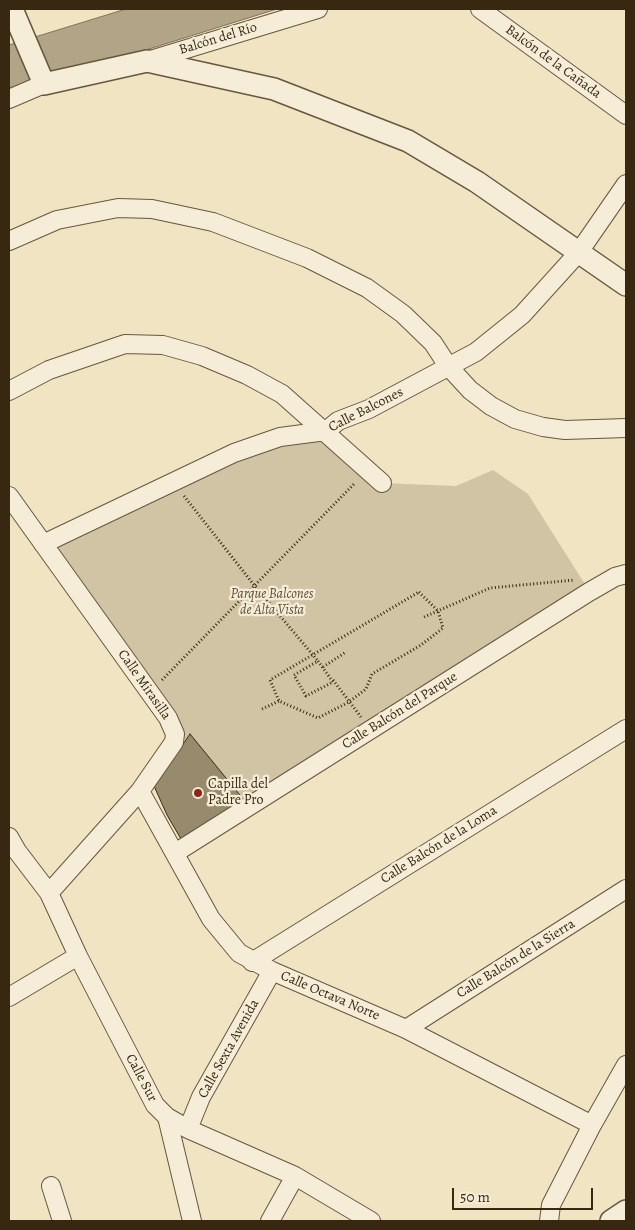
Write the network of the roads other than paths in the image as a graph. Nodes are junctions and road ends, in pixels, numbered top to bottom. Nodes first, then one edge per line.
1 (12, 9) edge
2 (318, 9) edge
3 (480, 9) edge
4 (147, 61) junction
5 (43, 81) junction
6 (9, 99) edge
7 (626, 115) edge
8 (626, 184) edge
9 (9, 241) edge
10 (579, 252) junction
11 (626, 285) edge
12 (448, 366) junction
13 (9, 391) edge
14 (626, 428) edge
15 (326, 431) junction
16 (382, 483) dead end
17 (9, 496) edge
18 (44, 544) junction
19 (626, 574) edge
20 (626, 729) edge
21 (140, 791) junction
22 (9, 837) edge
23 (175, 853) junction
24 (626, 889) edge
25 (49, 893) junction
26 (78, 956) junction
27 (252, 962) junction
28 (272, 971) junction
29 (9, 997) edge
30 (406, 1029) junction
31 (626, 1065) edge
32 (167, 1117) junction
33 (592, 1125) junction
34 (188, 1129) junction
35 (295, 1176) junction
36 (51, 1186) dead end
37 (626, 1211) edge
38 (62, 1221) edge
39 (192, 1221) edge
40 (270, 1221) edge
41 (371, 1221) edge
42 (549, 1221) edge
43 (611, 1221) edge

1 - 5 street
2 - 4 street, Balcón del Río
3 - 7 street, Balcón de la Cañada
4 - 5 street
4 - 10 street
5 - 6 street
8 - 10 street, Calle Balcones
9 - 12 street
10 - 11 street
10 - 12 street, Calle Balcones
12 - 14 street
12 - 15 street, Calle Balcones
13 - 15 street
15 - 16 street
15 - 18 street, Calle Balcones
17 - 18 street, Calle Mirasilla
18 - 21 street, Calle Mirasilla
19 - 23 street, Calle Balcón del Parque
20 - 27 street, Calle Balcón de la Loma
21 - 23 street, Calle Octava Norte
21 - 25 street, Calle Mirasilla
22 - 25 street, Calle Sur
23 - 27 street, Calle Octava Norte
24 - 30 street, Calle Balcón de la Sierra
25 - 26 street, Calle Sur
26 - 29 street
26 - 32 street, Calle Sur
27 - 28 street, Calle Octava Norte
28 - 30 street, Calle Octava Norte
28 - 34 street, Calle Sexta Avenida
30 - 33 street, Calle Octava Norte
31 - 33 street
32 - 34 street, Calle Sur
32 - 39 street
33 - 42 street
34 - 35 street, Calle Sur
35 - 40 street
35 - 41 street, Calle Sur
36 - 38 street
37 - 43 street

